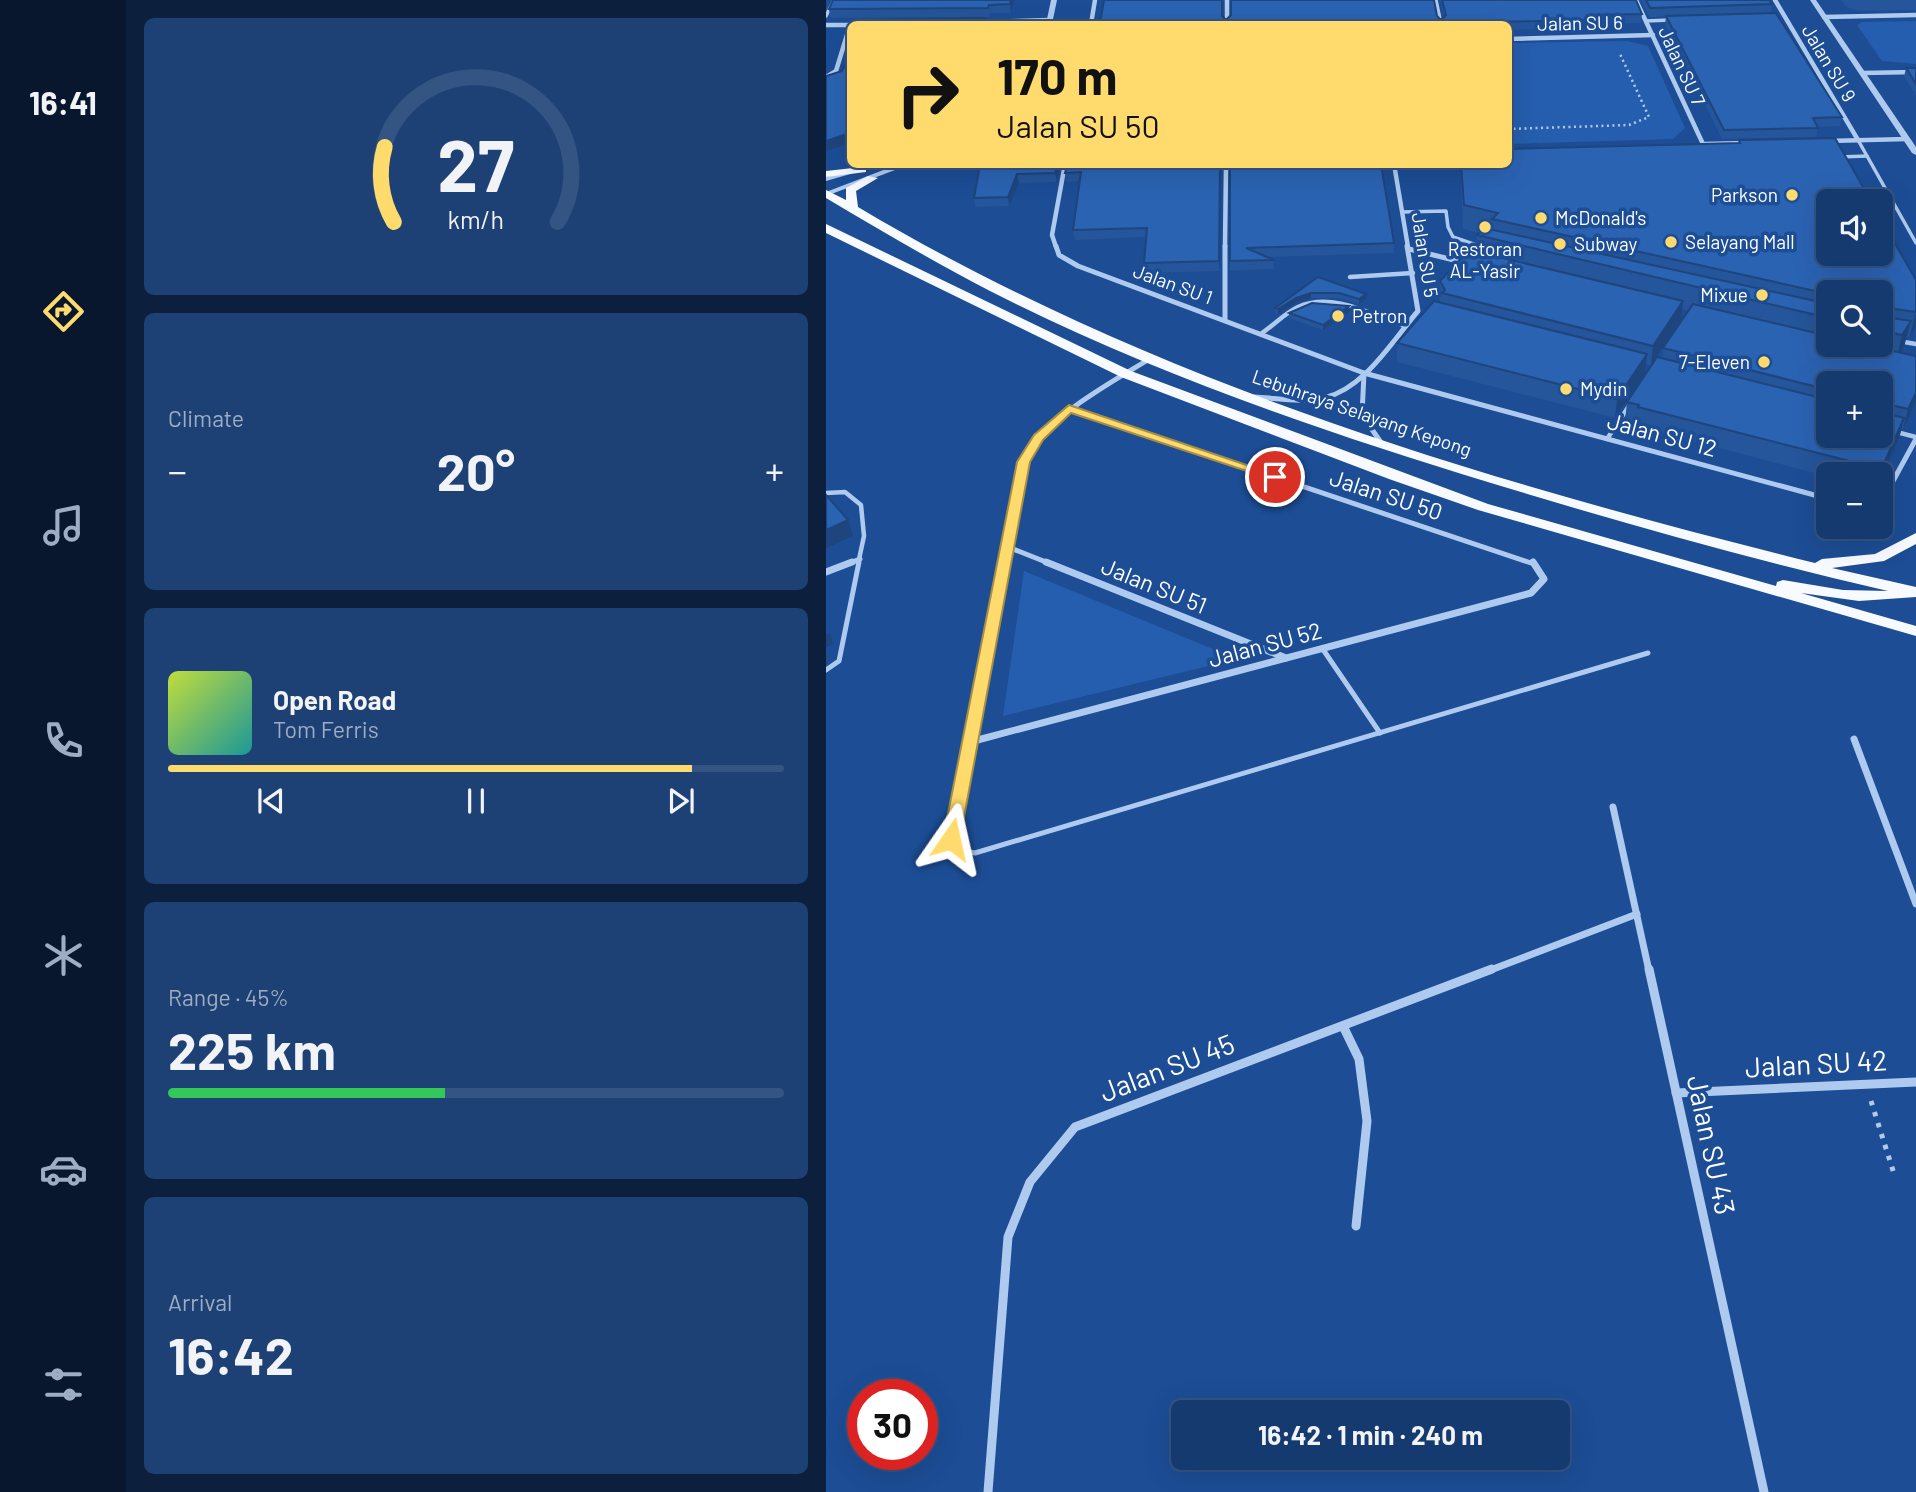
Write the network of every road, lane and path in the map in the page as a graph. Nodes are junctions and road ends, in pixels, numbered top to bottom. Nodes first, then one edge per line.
1 (834, 0) edge
2 (1054, 0) edge
3 (1095, 0) edge
4 (1227, 0) edge
5 (1436, 0) edge
6 (1636, 0) edge
7 (1775, 0) edge
8 (1813, 0) edge
9 (1916, 15) edge
10 (826, 16) edge
11 (1824, 16) junction
12 (1771, 17) edge
13 (1785, 17) junction
14 (1674, 20) edge
15 (1050, 21) edge
16 (1092, 21) edge
17 (1227, 21) edge
18 (1440, 21) edge
19 (1646, 21) junction
20 (826, 25) edge
21 (847, 25) edge
22 (847, 35) edge
23 (1653, 35) junction
24 (1512, 38) edge
25 (1615, 50) dead end
26 (1916, 72) edge
27 (1862, 73) junction
28 (826, 77) edge
29 (1512, 129) edge
30 (1907, 139) junction
31 (1858, 140) junction
32 (1819, 141) edge
33 (1755, 143) edge
34 (1703, 144) junction
35 (1689, 145) edge
36 (1916, 153) edge
37 (1867, 156) junction
38 (1838, 157) edge
39 (875, 168) edge
40 (891, 168) edge
41 (1064, 168) edge
42 (1226, 168) edge
43 (1395, 168) edge
44 (1077, 170) edge
45 (826, 174) edge
46 (867, 174) junction
47 (826, 179) edge
48 (827, 193) edge
49 (853, 210) junction
50 (1402, 212) junction
51 (826, 228) edge
52 (1916, 243) edge
53 (1409, 249) junction
54 (1492, 249) edge
55 (1476, 265) edge
56 (1413, 273) junction
57 (1350, 277) dead end
58 (1418, 310) junction
59 (1432, 314) edge
60 (1225, 319) junction
61 (1405, 326) junction
62 (1262, 333) junction
63 (1893, 340) edge
64 (1916, 344) edge
65 (1152, 358) junction
66 (1364, 373) junction
67 (1126, 374) junction
68 (1249, 397) junction
69 (1630, 404) edge
70 (1069, 408) junction
71 (1893, 431) edge
72 (1916, 438) edge
73 (1607, 439) junction
74 (1383, 445) junction
75 (1893, 481) edge
76 (826, 494) edge
77 (1816, 495) edge
78 (1916, 538) edge
79 (1008, 547) junction
80 (860, 559) junction
81 (1533, 562) joint
82 (1808, 566) junction
83 (826, 572) edge
84 (1738, 581) junction
85 (1915, 589) edge
86 (1916, 631) edge
87 (1322, 648) junction
88 (1648, 653) dead end
89 (1287, 658) junction
90 (826, 670) edge
91 (1380, 733) junction
92 (1854, 739) dead end
93 (970, 741) junction
94 (1613, 807) dead end
95 (951, 839) joint
96 (1916, 904) edge
97 (1637, 914) junction
98 (1343, 1026) junction
99 (1916, 1082) edge
100 (1676, 1093) junction
101 (1874, 1110) dead end
102 (1895, 1177) dead end
103 (1356, 1226) dead end
104 (988, 1492) edge
105 (1764, 1492) edge

1 - 10 lane
2 - 15 street
3 - 16 street
4 - 17 street
5 - 18 lane
6 - 19 street, Jalan SU 7
7 - 13 street, Jalan SU 9
8 - 11 street
9 - 11 street
11 - 27 street
12 - 13 lane
13 - 31 street, Jalan SU 9
14 - 19 lane
19 - 23 street, Jalan SU 7
20 - 21 street
22 - 28 street
23 - 24 street, Jalan SU 6
23 - 34 street, Jalan SU 7
25 - 29 path
26 - 27 street
27 - 30 street
30 - 31 street
30 - 36 street
31 - 32 street
31 - 37 lane
33 - 34 street
34 - 35 street
37 - 38 lane
37 - 52 lane
39 - 46 street
40 - 46 street
41 - 44 lane
41 - 60 street, Jalan SU 1
42 - 60 street
43 - 50 street, Jalan SU 5
45 - 46 main road
46 - 47 street
46 - 48 street
46 - 49 main road
48 - 49 main road, Lebuhraya Selayang Kepong
49 - 65 main road, Lebuhraya Selayang Kepong
50 - 53 street, Jalan SU 5
50 - 54 street
51 - 67 main road, Lebuhraya Selayang Kepong
53 - 55 street
53 - 56 street, Jalan SU 5
56 - 57 lane
56 - 58 street, Jalan SU 5
58 - 59 lane
58 - 61 street, Jalan SU 5
60 - 62 street, Jalan SU 1
61 - 62 lane
61 - 66 street, Jalan SU 5
62 - 66 street, Jalan SU 1
63 - 64 street
65 - 67 street
65 - 68 main road, Lebuhraya Selayang Kepong
66 - 68 street, Jalan SU 5
66 - 73 street, Jalan SU 12
66 - 74 street
67 - 70 street
67 - 84 main road, Lebuhraya Selayang Kepong
68 - 74 main road, Lebuhraya Selayang Kepong
69 - 73 lane
70 - 79 street
70 - 81 street, Jalan SU 50
71 - 72 lane
72 - 75 street
73 - 77 street, Jalan SU 12
74 - 82 main road, Lebuhraya Selayang Kepong
76 - 80 lane
78 - 82 main road
79 - 89 street, Jalan SU 51
79 - 93 street
80 - 83 street
80 - 90 lane
81 - 87 street, Jalan SU 52
82 - 85 main road, Lebuhraya Selayang Kepong
84 - 85 main road
84 - 86 main road, Lebuhraya Selayang Kepong
87 - 89 street, Jalan SU 52
87 - 91 lane
88 - 91 lane
89 - 93 street, Jalan SU 52
91 - 95 lane
92 - 96 street
93 - 95 street
94 - 97 street, Jalan SU 43
97 - 98 street, Jalan SU 45
97 - 100 street, Jalan SU 43
98 - 103 street
98 - 104 street, Jalan SU 45
99 - 100 street, Jalan SU 42
100 - 105 street, Jalan SU 43
101 - 102 path

